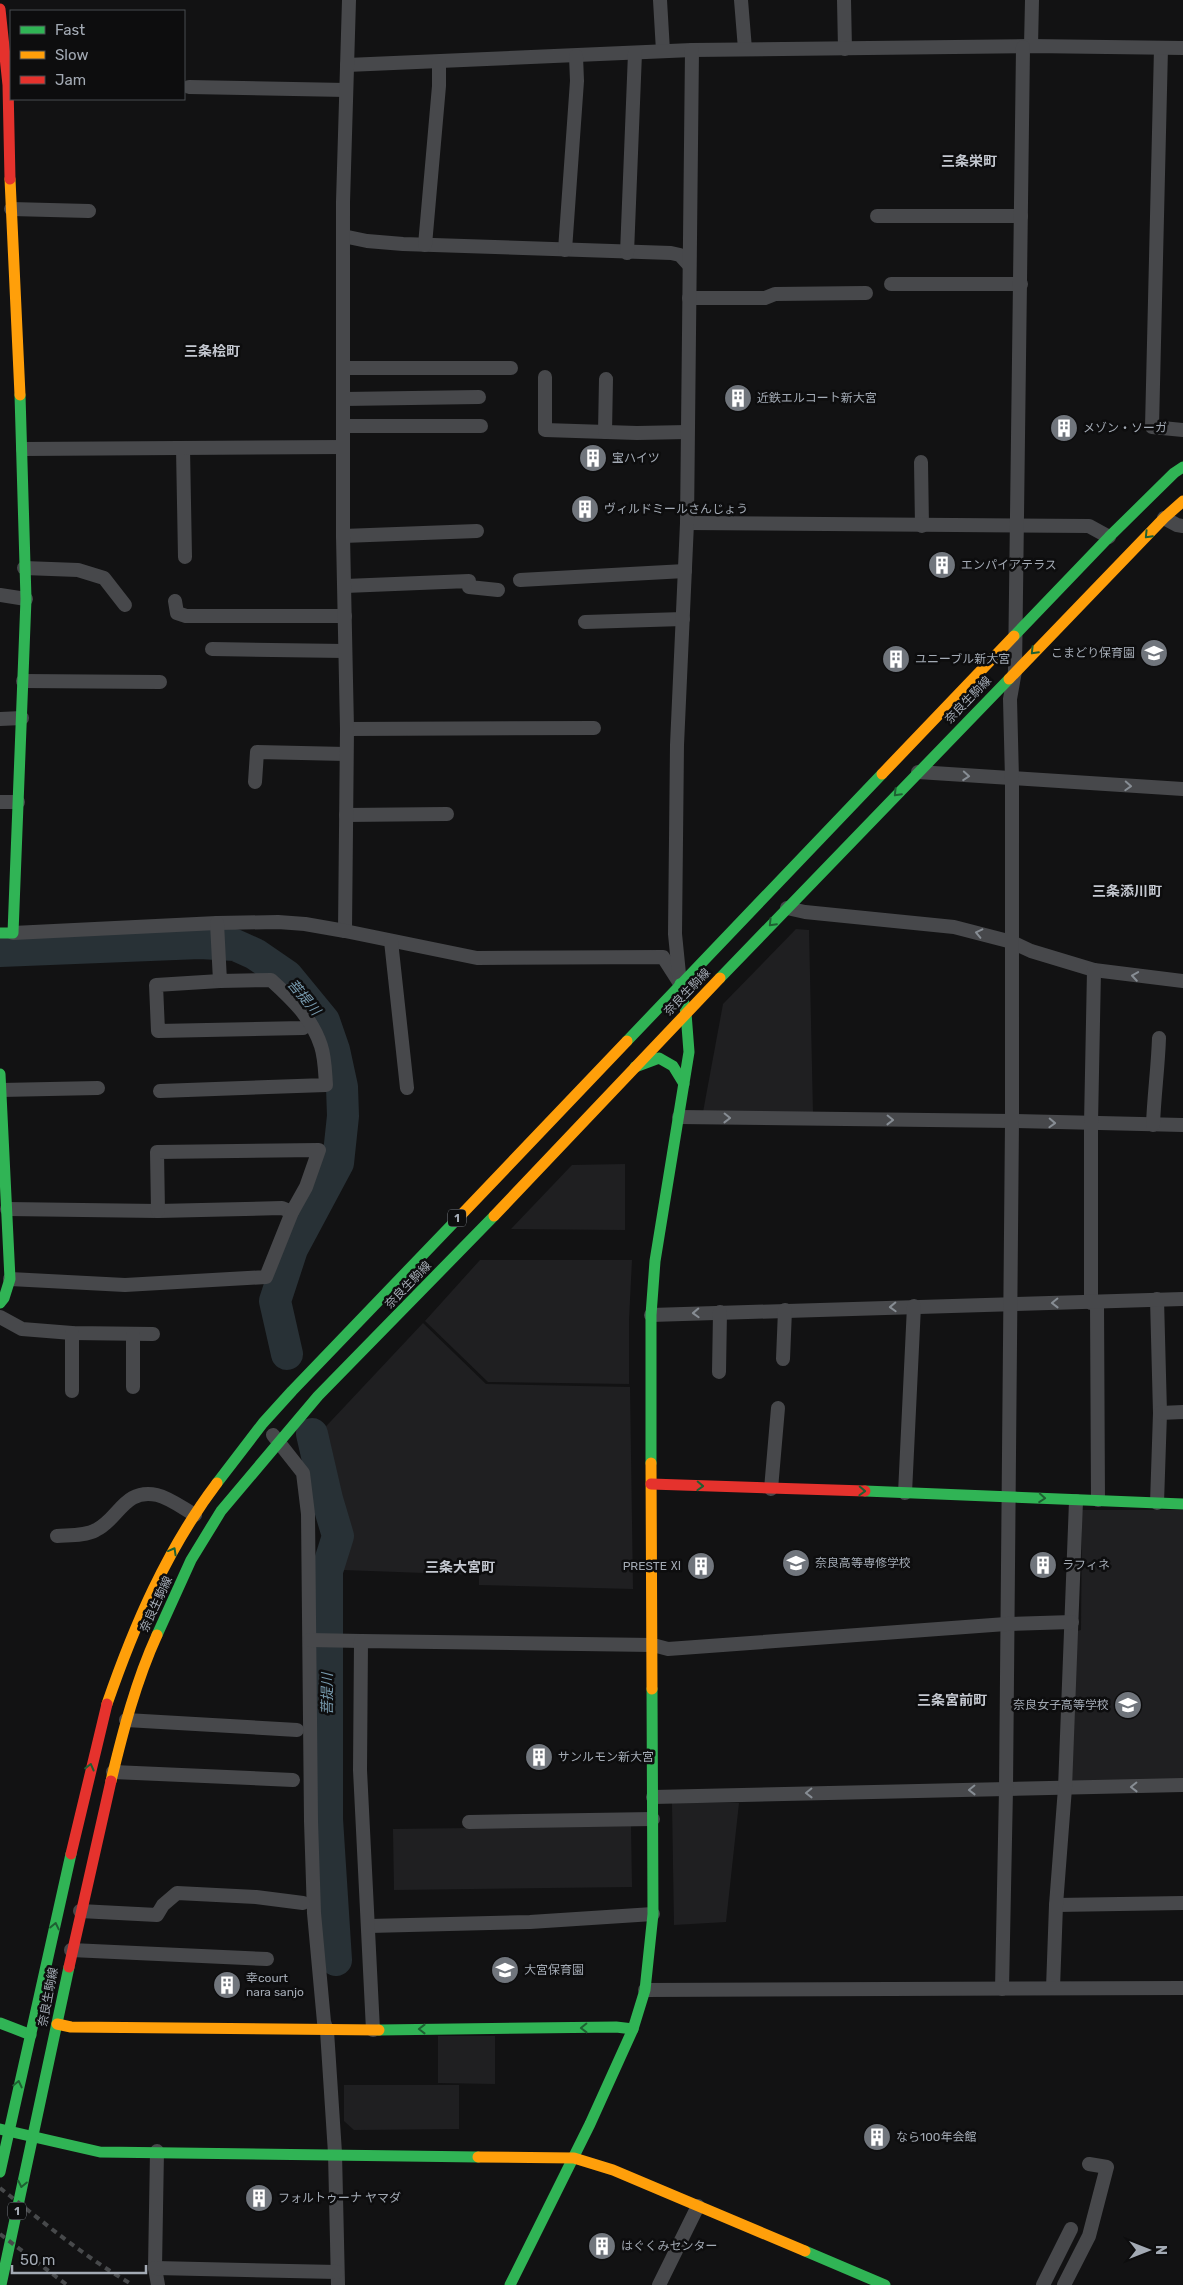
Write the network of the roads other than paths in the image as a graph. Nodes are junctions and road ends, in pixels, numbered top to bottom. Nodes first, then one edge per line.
1 (349, 0) edge
2 (660, 0) edge
3 (741, 0) edge
4 (844, 0) edge
5 (1032, 0) edge
6 (0, 9) edge
7 (1027, 47) junction
8 (1161, 48) junction
9 (1183, 48) edge
10 (745, 49) junction
11 (845, 49) junction
12 (692, 50) junction
13 (663, 51) junction
14 (634, 53) junction
15 (576, 56) junction
16 (439, 63) junction
17 (347, 65) junction
18 (10, 85) edge
19 (189, 87) dead end
20 (346, 90) junction
21 (10, 100) edge
22 (11, 209) junction
23 (88, 211) dead end
24 (877, 216) dead end
25 (1021, 216) junction
26 (344, 236) junction
27 (425, 245) junction
28 (565, 250) junction
29 (627, 253) junction
30 (689, 265) junction
31 (891, 284) dead end
32 (1021, 284) junction
33 (866, 293) dead end
34 (689, 298) junction
35 (344, 368) junction
36 (511, 368) dead end
37 (545, 377) dead end
38 (606, 378) dead end
39 (479, 397) dead end
40 (344, 399) junction
41 (344, 426) junction
42 (481, 426) dead end
43 (1183, 430) edge
44 (605, 432) junction
45 (688, 432) junction
46 (344, 447) junction
47 (184, 448) junction
48 (23, 449) junction
49 (921, 462) dead end
50 (1183, 467) edge
51 (1183, 501) edge
52 (1164, 518) junction
53 (687, 523) junction
54 (922, 526) junction
55 (1183, 526) edge
56 (1017, 527) junction
57 (477, 532) dead end
58 (344, 536) junction
59 (1109, 537) junction
60 (185, 557) dead end
61 (24, 568) junction
62 (685, 571) junction
63 (520, 580) dead end
64 (345, 586) junction
65 (498, 590) dead end
66 (0, 595) edge
67 (26, 599) junction
68 (175, 601) dead end
69 (125, 605) dead end
70 (345, 616) junction
71 (683, 619) junction
72 (585, 622) dead end
73 (1016, 635) junction
74 (212, 650) dead end
75 (345, 651) junction
76 (1015, 671) junction
77 (24, 681) junction
78 (160, 682) dead end
79 (22, 718) junction
80 (0, 719) edge
81 (594, 728) dead end
82 (347, 729) junction
83 (346, 754) junction
84 (918, 772) junction
85 (1012, 779) junction
86 (255, 782) dead end
87 (1183, 789) edge
88 (0, 802) edge
89 (18, 802) junction
90 (447, 814) dead end
91 (346, 815) junction
92 (786, 908) junction
93 (218, 927) junction
94 (345, 931) junction
95 (6, 933) edge
96 (391, 941) junction
97 (1012, 942) junction
98 (1094, 970) junction
99 (220, 981) junction
100 (1183, 982) edge
101 (680, 984) junction
102 (686, 1013) junction
103 (310, 1023) junction
104 (1159, 1038) dead end
105 (635, 1067) junction
106 (0, 1074) edge
107 (684, 1084) junction
108 (98, 1088) dead end
109 (407, 1088) dead end
110 (160, 1091) dead end
111 (1, 1093) edge
112 (679, 1117) junction
113 (1012, 1121) junction
114 (1091, 1124) junction
115 (1153, 1125) junction
116 (1183, 1125) edge
117 (3, 1178) edge
118 (7, 1210) junction
119 (158, 1211) junction
120 (292, 1212) junction
121 (7, 1269) edge
122 (1156, 1299) junction
123 (1183, 1299) edge
124 (0, 1303) edge
125 (1094, 1303) junction
126 (1009, 1304) junction
127 (914, 1306) junction
128 (785, 1310) junction
129 (720, 1312) junction
130 (651, 1315) junction
131 (0, 1317) edge
132 (72, 1333) junction
133 (153, 1334) dead end
134 (133, 1335) junction
135 (783, 1358) dead end
136 (718, 1372) dead end
137 (134, 1387) dead end
138 (72, 1391) dead end
139 (778, 1408) dead end
140 (1183, 1412) edge
141 (1160, 1413) junction
142 (263, 1423) junction
143 (278, 1441) junction
144 (651, 1484) junction
145 (771, 1488) junction
146 (905, 1493) junction
147 (1007, 1495) junction
148 (1098, 1500) junction
149 (1076, 1501) junction
150 (1157, 1503) junction
151 (1183, 1504) edge
152 (195, 1515) junction
153 (57, 1536) dead end
154 (1072, 1622) junction
155 (1006, 1624) junction
156 (322, 1640) junction
157 (361, 1642) junction
158 (653, 1645) junction
159 (126, 1720) junction
160 (297, 1730) dead end
161 (113, 1772) junction
162 (293, 1780) dead end
163 (1183, 1786) edge
164 (1066, 1788) junction
165 (1006, 1789) junction
166 (653, 1797) junction
167 (653, 1819) junction
168 (469, 1822) dead end
169 (303, 1903) dead end
170 (1183, 1904) edge
171 (1056, 1905) junction
172 (80, 1912) junction
173 (652, 1914) junction
174 (369, 1926) junction
175 (71, 1950) junction
176 (267, 1959) dead end
177 (1053, 1988) junction
178 (1183, 1988) edge
179 (1002, 1989) junction
180 (646, 1990) junction
181 (0, 2023) edge
182 (58, 2024) junction
183 (373, 2030) junction
184 (633, 2030) junction
185 (327, 2031) junction
186 (31, 2035) junction
187 (4, 2130) edge
188 (32, 2136) junction
189 (158, 2151) junction
190 (336, 2153) junction
191 (574, 2158) junction
192 (1089, 2164) dead end
193 (0, 2172) edge
194 (698, 2206) junction
195 (1071, 2229) dead end
196 (155, 2268) junction
197 (338, 2278) edge
198 (1, 2285) edge
199 (158, 2285) edge
200 (510, 2285) edge
201 (659, 2285) edge
202 (886, 2285) edge
203 (1043, 2285) edge
204 (1064, 2285) edge

1 - 17 street
2 - 13 street
3 - 10 street
4 - 11 street
5 - 7 street
6 - 18 street
7 - 8 street
7 - 11 street
7 - 25 street
8 - 9 street
8 - 43 street
10 - 11 street
10 - 12 street
12 - 13 street
12 - 30 street
13 - 14 street
14 - 15 street
14 - 29 street
15 - 16 street
15 - 28 street
16 - 17 street
16 - 27 street
17 - 20 street
19 - 20 street
20 - 26 street
21 - 22 street
22 - 23 street
22 - 48 street
24 - 25 street
25 - 32 street
26 - 27 street
26 - 35 street
27 - 28 street
28 - 29 street
29 - 30 street
30 - 34 street
31 - 32 street
32 - 56 street
33 - 34 street
34 - 45 street
35 - 36 street
35 - 40 street
37 - 44 street
38 - 44 street
39 - 40 street
40 - 41 street
41 - 42 street
41 - 46 street
44 - 45 street
45 - 53 street
46 - 47 street
46 - 58 street
47 - 48 street
47 - 60 street
48 - 61 street
49 - 54 street
50 - 59 street, 奈良生駒線 / 1
51 - 52 street, 奈良生駒線 / 1
52 - 55 street
52 -> 76 street, 奈良生駒線 / 1
53 - 54 street
53 - 62 street
54 - 56 street
56 - 59 street
56 - 73 street
57 - 58 street
58 - 64 street
59 - 73 street, 奈良生駒線 / 1
61 - 67 street
61 - 69 street
62 - 63 street
62 - 71 street
64 - 65 street
64 - 70 street
66 - 67 street
67 - 77 street
68 - 70 street
70 - 75 street
71 - 72 street
71 - 101 street
73 - 76 street
73 - 101 street, 奈良生駒線 / 1
74 - 75 street
75 - 82 street
76 - 84 street, 奈良生駒線 / 1
76 - 85 street
77 - 78 street
77 - 79 street
79 - 80 street
79 - 89 street
81 - 82 street
82 - 83 street
83 - 86 street
83 - 91 street
84 -> 85 street
84 -> 92 street, 奈良生駒線 / 1
85 -> 87 street
85 - 97 street
88 - 89 street
89 - 95 street
90 - 91 street
91 - 94 street
97 -> 92 street
92 -> 102 street, 奈良生駒線 / 1
93 - 94 street
93 - 95 street
93 - 99 street
94 - 96 street
96 - 101 street
96 - 109 street
97 - 98 street
97 - 113 street
100 -> 98 street
98 - 114 street
99 - 103 street
99 - 103 street
101 - 102 street
101 - 142 street, 奈良生駒線 / 1
102 - 105 street, 奈良生駒線 / 1
102 - 107 street
103 - 110 street
104 - 115 street
105 - 107 street
105 - 143 street, 奈良生駒線 / 1
106 - 111 street
107 - 112 street
108 - 111 street
111 - 117 street
112 -> 113 street
112 - 130 street
113 -> 114 street
113 - 126 street
114 - 115 street
114 - 125 street
115 - 116 street
117 - 118 street
118 - 119 street
118 - 121 street
119 - 120 street
119 - 120 street
120 - 121 street
121 - 124 street
122 - 123 street
122 - 125 street
122 - 141 street
125 -> 126 street
125 - 148 street
126 - 127 street
126 - 147 street
127 -> 128 street
127 - 146 street
128 - 129 street
128 - 135 street
129 -> 130 street
129 - 136 street
130 - 144 street
131 - 132 street
132 - 134 street
132 - 138 street
133 - 134 street
134 - 137 street
139 - 145 street
140 - 141 street
141 - 150 street
142 - 143 street
142 - 152 street, 奈良生駒線 / 1
143 - 156 street
143 - 159 street, 奈良生駒線 / 1
144 -> 145 street
144 - 158 street
145 -> 146 street
146 - 147 street
147 -> 149 street
147 - 155 street
148 - 149 street
148 - 150 street
149 - 154 street
150 - 151 street
152 - 153 street
186 -> 152 street, 奈良生駒線 / 1
154 - 155 street
154 - 164 street
155 - 158 street
155 - 165 street
156 - 157 street
156 - 185 street
157 - 158 street
157 - 174 street
158 - 166 street
159 - 160 street
159 - 161 street, 奈良生駒線 / 1
161 - 162 street
161 - 172 street, 奈良生駒線 / 1
163 -> 164 street
164 - 165 street
164 - 171 street
165 -> 166 street
165 - 179 street
166 - 167 street
167 - 168 street
167 - 173 street
169 - 172 street
170 - 171 street
171 - 177 street
172 - 175 street, 奈良生駒線 / 1
173 - 174 street
173 - 180 street
174 - 183 street
175 - 176 street
175 - 182 street, 奈良生駒線 / 1
177 - 178 street
177 - 179 street
179 - 180 street
180 - 184 street
181 - 186 street
182 - 185 street
182 - 188 street, 奈良生駒線 / 1
184 -> 183 street
183 - 185 street
184 - 191 street
185 - 190 street
187 -> 186 street, 奈良生駒線 / 1
187 - 188 street
187 - 193 street, 奈良生駒線 / 1
188 - 189 street
188 -> 198 street, 奈良生駒線 / 1
189 - 190 street
189 - 196 street
190 - 191 street
190 - 197 street
191 - 194 street
191 - 200 street
192 - 204 street
194 - 201 street
194 - 202 street
195 - 203 street
196 - 197 street
196 - 199 street

